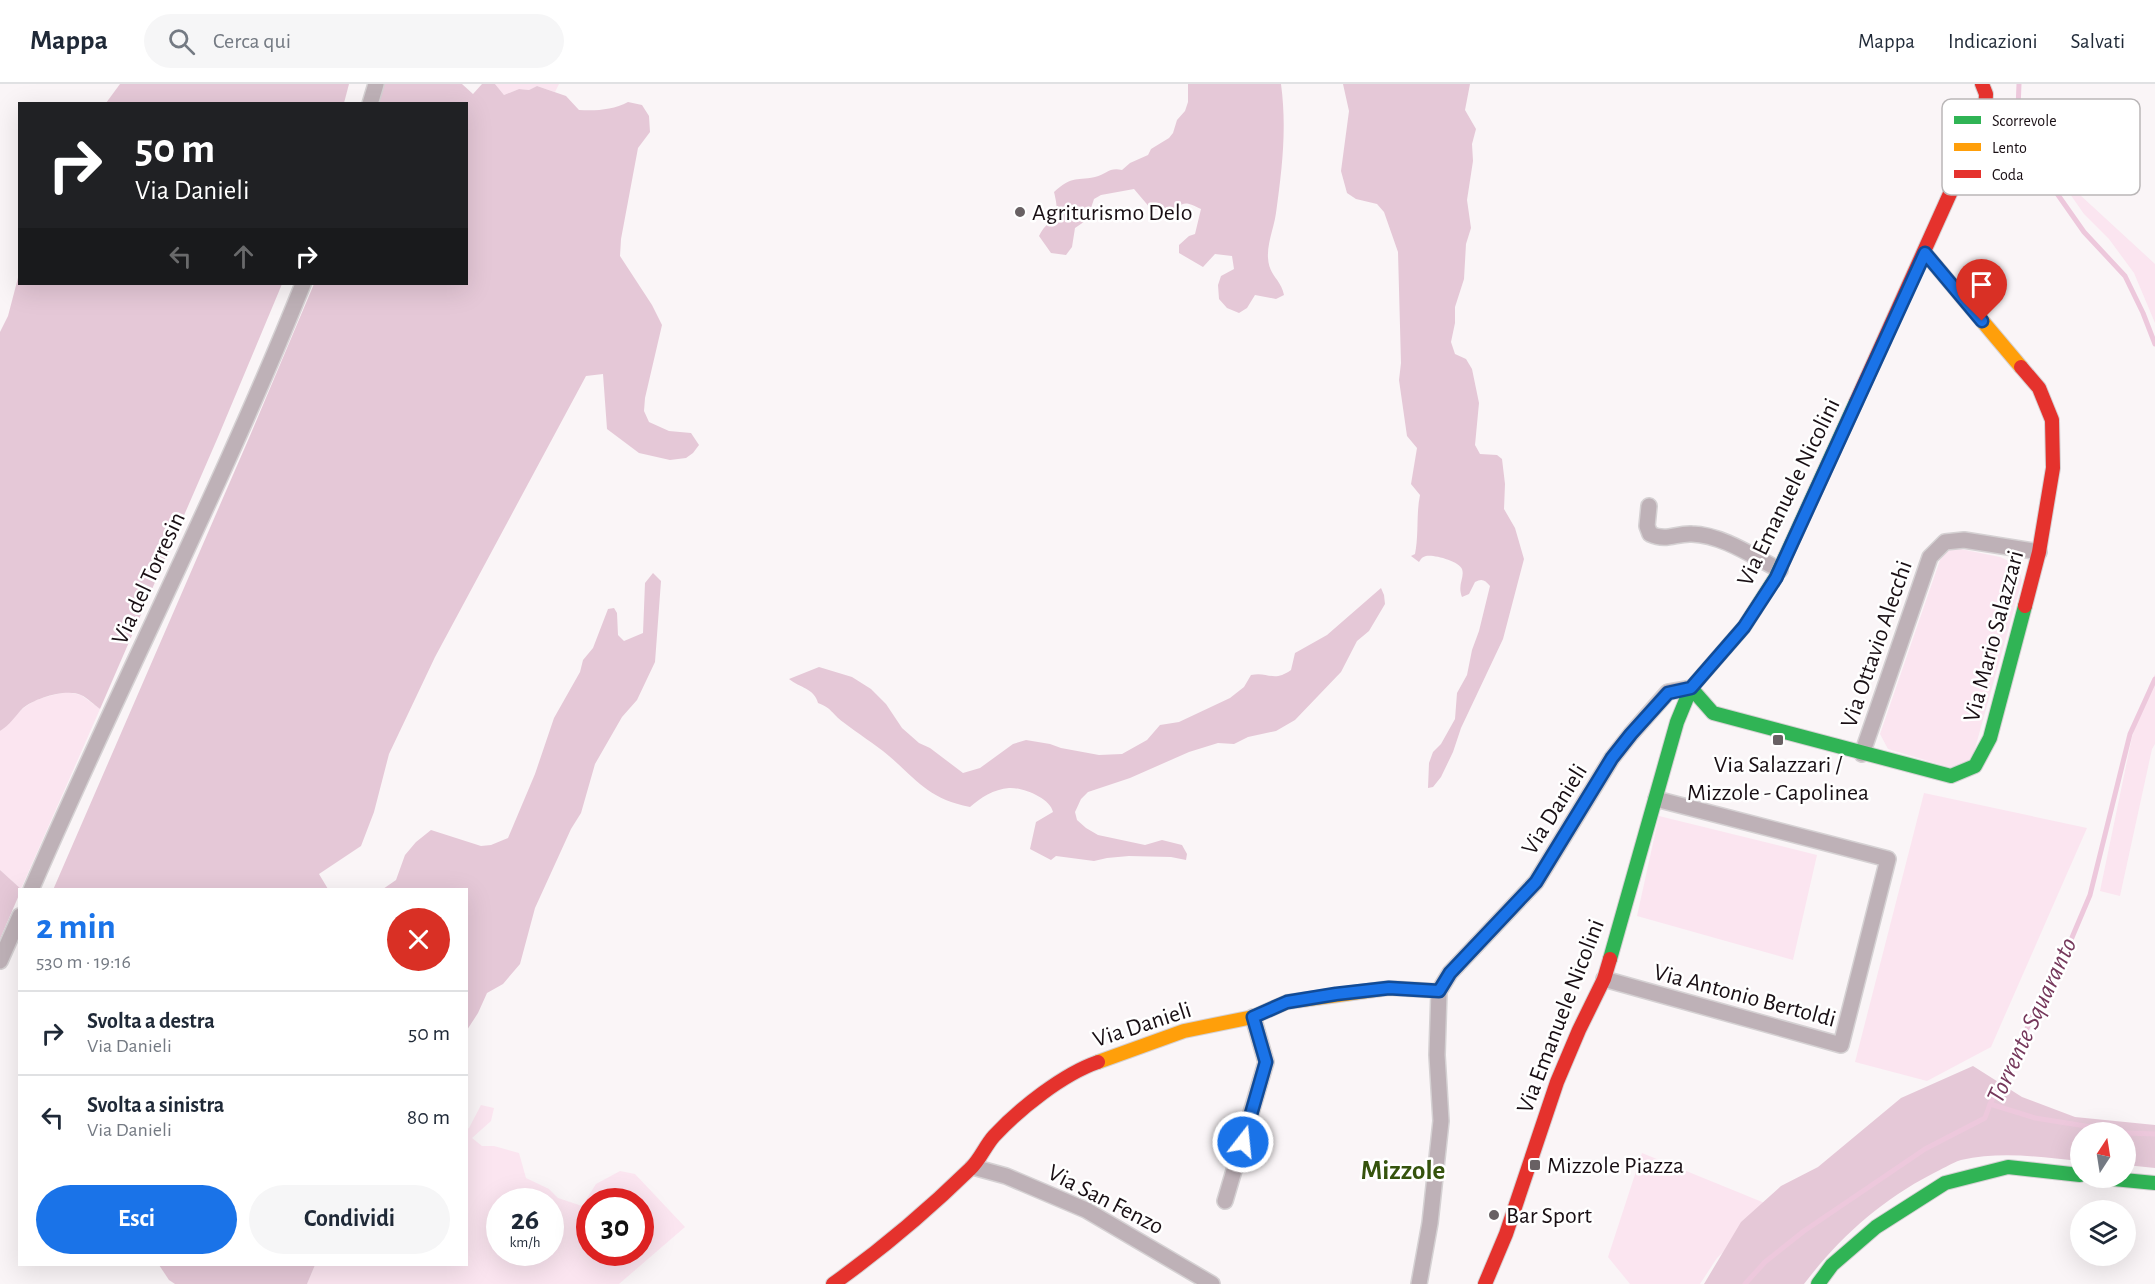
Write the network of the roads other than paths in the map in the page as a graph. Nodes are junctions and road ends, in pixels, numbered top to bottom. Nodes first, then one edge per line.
1 (376, 84) edge
2 (1982, 84) edge
3 (1986, 99) edge
4 (371, 102) edge
5 (1950, 195) edge
6 (1925, 253) junction
7 (303, 285) edge
8 (1649, 506) dead end
9 (2039, 552) junction
10 (1780, 570) junction
11 (1691, 688) junction
12 (1862, 754) junction
13 (1656, 799) junction
14 (32, 888) edge
15 (18, 920) edge
16 (0, 961) edge
17 (1604, 979) junction
18 (1439, 991) junction
19 (1253, 1017) junction
20 (972, 1167) junction
21 (2070, 1174) edge
22 (2136, 1181) edge
23 (2155, 1183) edge
24 (1225, 1201) dead end
25 (833, 1284) edge
26 (1212, 1284) edge
27 (1419, 1284) edge
28 (1485, 1284) edge
29 (1818, 1284) edge

1 - 4 street
2 - 3 street, Via Emanuele Nicolini
5 - 6 street, Via Emanuele Nicolini
6 - 9 street, Via Mario Salazzari
6 - 10 street, Via Emanuele Nicolini
7 - 14 street, Via del Torresin
8 - 10 street
9 - 12 street, Via Ottavio Alecchi
9 - 12 street, Via Mario Salazzari
10 - 11 street, Via Emanuele Nicolini
11 - 12 street, Via Mario Salazzari
11 - 13 street, Via Emanuele Nicolini
11 - 18 street, Via Danieli
13 - 17 street, Via Emanuele Nicolini
13 - 17 street, Via Antonio Bertoldi
15 - 16 street
17 - 28 street, Via Emanuele Nicolini
18 - 19 street, Via Danieli
18 - 27 street
19 - 20 street, Via Danieli
19 - 24 street
20 - 25 street
20 - 26 street, Via San Fenzo
21 - 29 street
22 - 23 street

